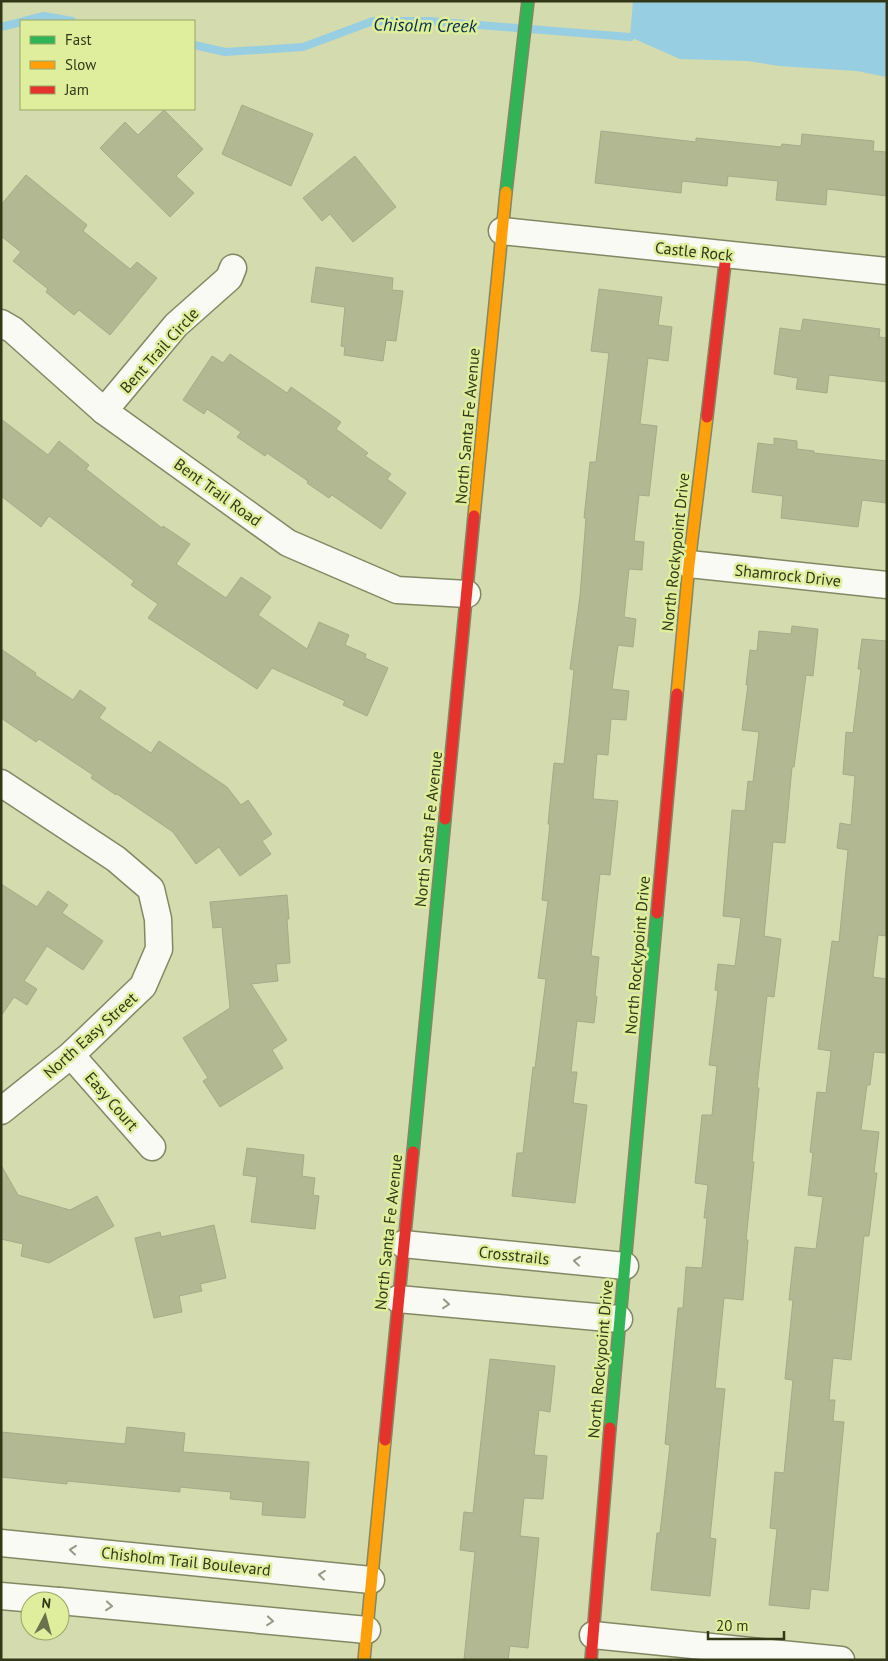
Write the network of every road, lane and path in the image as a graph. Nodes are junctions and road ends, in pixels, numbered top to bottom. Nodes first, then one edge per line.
1 (528, 1) edge
2 (502, 230) junction
3 (726, 255) junction
4 (233, 268) dead end
5 (887, 271) edge
6 (1, 323) edge
7 (104, 411) junction
8 (689, 564) junction
9 (887, 585) edge
10 (467, 594) junction
11 (1, 783) edge
12 (71, 1055) junction
13 (1, 1111) edge
14 (152, 1147) dead end
15 (403, 1244) junction
16 (625, 1266) junction
17 (398, 1299) junction
18 (619, 1319) junction
19 (1, 1543) edge
20 (371, 1580) junction
21 (1, 1596) edge
22 (20, 1598) edge
23 (70, 1602) edge
24 (367, 1630) junction
25 (592, 1648) edge
26 (364, 1660) edge
27 (842, 1660) edge

1 - 2 main road, North Santa Fe Avenue
2 - 3 street, Castle Rock
2 - 10 main road, North Santa Fe Avenue
3 - 5 street, Castle Rock
3 - 8 main road, North Rockypoint Drive
4 - 7 street, Bent Trail Circle
6 - 7 street, Bent Trail Road
7 - 10 street, Bent Trail Road
8 - 9 street, Shamrock Drive
8 - 16 main road, North Rockypoint Drive
10 - 15 main road, North Santa Fe Avenue
11 - 12 street, North Easy Street
12 - 13 street, North Easy Street
12 - 14 street, Easy Court
16 -> 15 street, Crosstrails
15 - 17 main road, North Santa Fe Avenue
16 - 18 main road, North Rockypoint Drive
17 -> 18 street
17 - 20 main road, North Santa Fe Avenue
18 - 25 main road, North Rockypoint Drive
20 -> 19 street, Chisholm Trail Boulevard
20 - 24 main road, North Santa Fe Avenue
21 - 22 street
23 -> 24 street
24 - 26 main road, North Santa Fe Avenue
25 - 27 street

